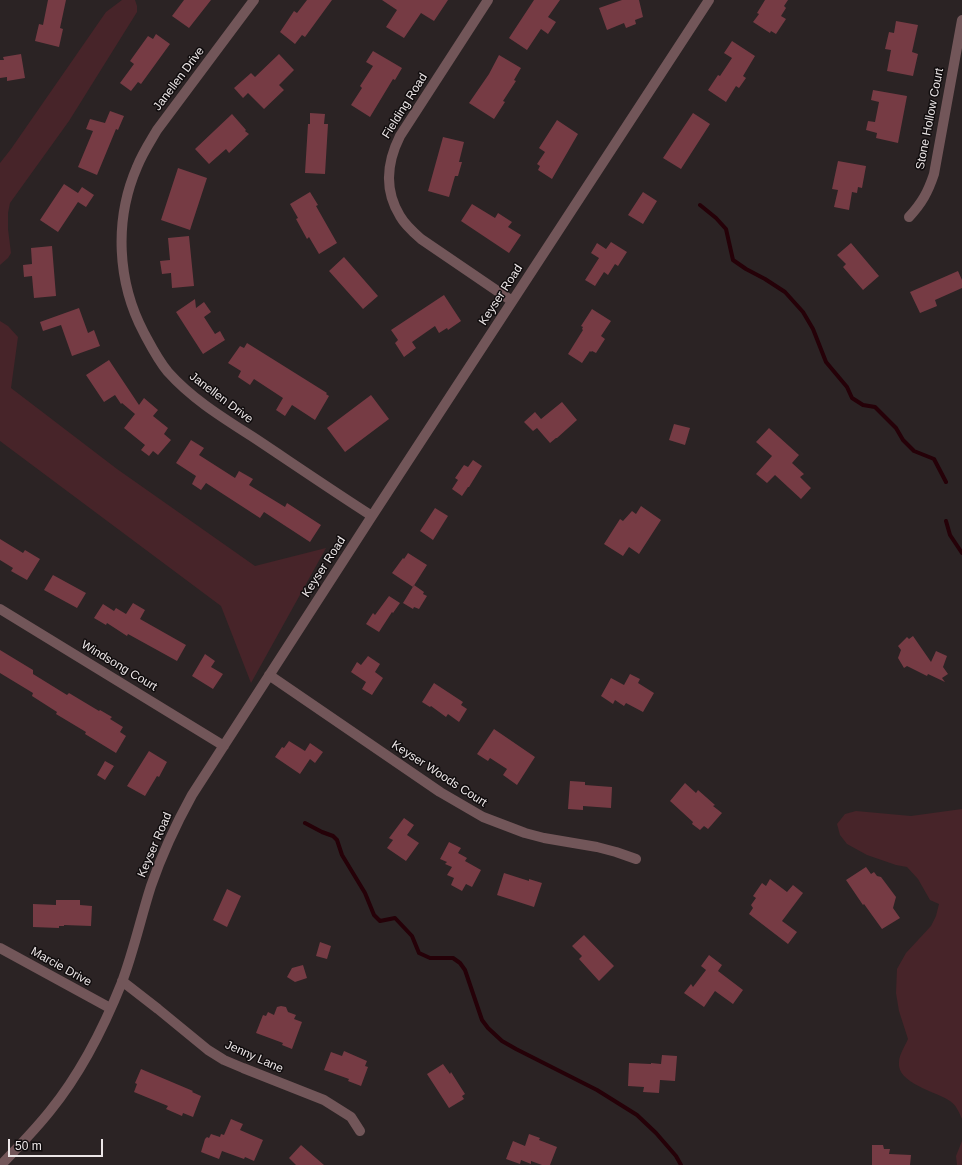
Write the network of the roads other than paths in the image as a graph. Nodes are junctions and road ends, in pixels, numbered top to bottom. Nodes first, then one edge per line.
1 (254, 0) edge
2 (488, 0) edge
3 (709, 0) edge
4 (962, 20) edge
5 (909, 216) dead end
6 (512, 301) junction
7 (372, 516) junction
8 (0, 609) edge
9 (269, 675) junction
10 (224, 746) junction
11 (636, 859) dead end
12 (0, 948) edge
13 (122, 981) junction
14 (110, 1008) junction
15 (360, 1131) dead end
16 (1, 1165) edge

1 - 7 street, Janellen Drive
2 - 6 street, Fielding Road
3 - 6 street, Keyser Road
4 - 5 street, Stone Hollow Court
6 - 7 street, Keyser Road
7 - 9 street, Keyser Road
8 - 10 street, Windsong Court
9 - 10 street, Keyser Road
9 - 11 street, Keyser Woods Court
10 - 13 street, Keyser Road
12 - 14 street, Marcie Drive
13 - 14 street, Keyser Road
13 - 15 street, Jenny Lane
14 - 16 street, Keyser Road

